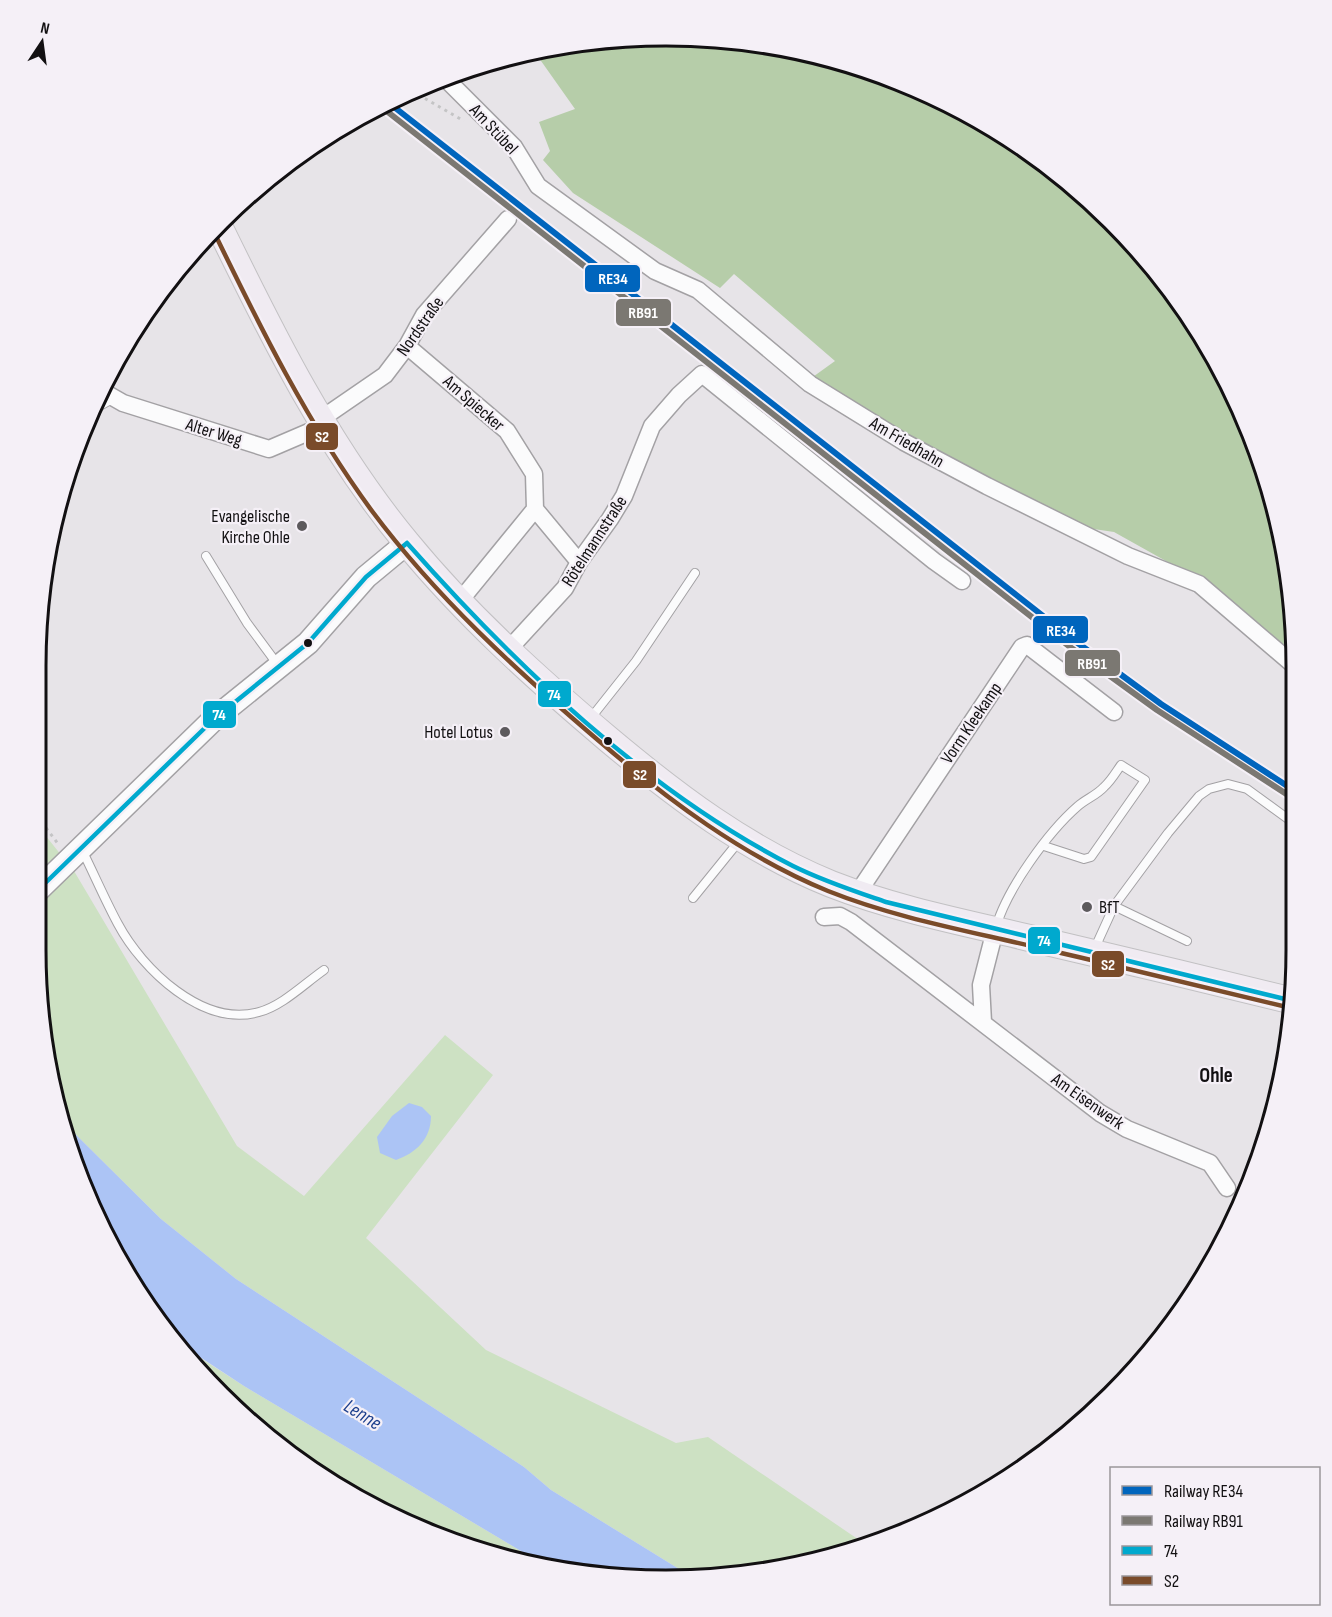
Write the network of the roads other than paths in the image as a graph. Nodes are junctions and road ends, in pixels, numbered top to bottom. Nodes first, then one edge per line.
1 (451, 85) edge
2 (538, 186) joint
3 (508, 219) dead end
4 (223, 234) edge
5 (407, 346) junction
6 (108, 395) edge
7 (323, 422) junction
8 (536, 509) junction
9 (407, 543) junction
10 (206, 556) dead end
11 (579, 562) junction
12 (695, 573) dead end
13 (962, 581) dead end
14 (459, 602) junction
15 (508, 650) junction
16 (1286, 658) edge
17 (280, 668) junction
18 (1114, 712) dead end
19 (588, 722) junction
20 (1286, 817) edge
21 (742, 838) junction
22 (1044, 846) junction
23 (71, 860) junction
24 (46, 883) edge
25 (857, 894) junction
26 (693, 898) dead end
27 (1114, 906) junction
28 (824, 917) dead end
29 (996, 930) junction
30 (1187, 941) dead end
31 (1093, 953) junction
32 (324, 970) dead end
33 (1283, 999) edge
34 (983, 1022) junction
35 (1227, 1188) dead end

1 - 2 street, Am Stübel
2 - 16 street, Am Friedhahn
3 - 5 street, Nordstraße
4 - 7 main road
5 - 7 street, Nordstraße
5 - 8 street, Am Spiecker
6 - 7 street, Alter Weg
7 - 9 main road
8 - 11 street
8 - 14 street
9 - 14 main road
9 - 17 street
10 - 17 lane
11 - 13 street, Rötelmannstraße
11 - 15 street, Rötelmannstraße
12 - 19 lane
14 - 15 main road
15 - 19 main road
17 - 23 street
18 - 25 street, Vorm Kleekamp
19 - 21 main road
20 - 27 lane
21 - 25 main road
21 - 26 lane
22 - 22 lane
22 - 29 lane
23 - 24 street
23 - 32 lane
25 - 29 main road
27 - 30 lane
27 - 31 lane
28 - 34 street, Am Eisenwerk
29 - 31 main road
29 - 34 street
31 - 33 main road
34 - 35 street, Am Eisenwerk

